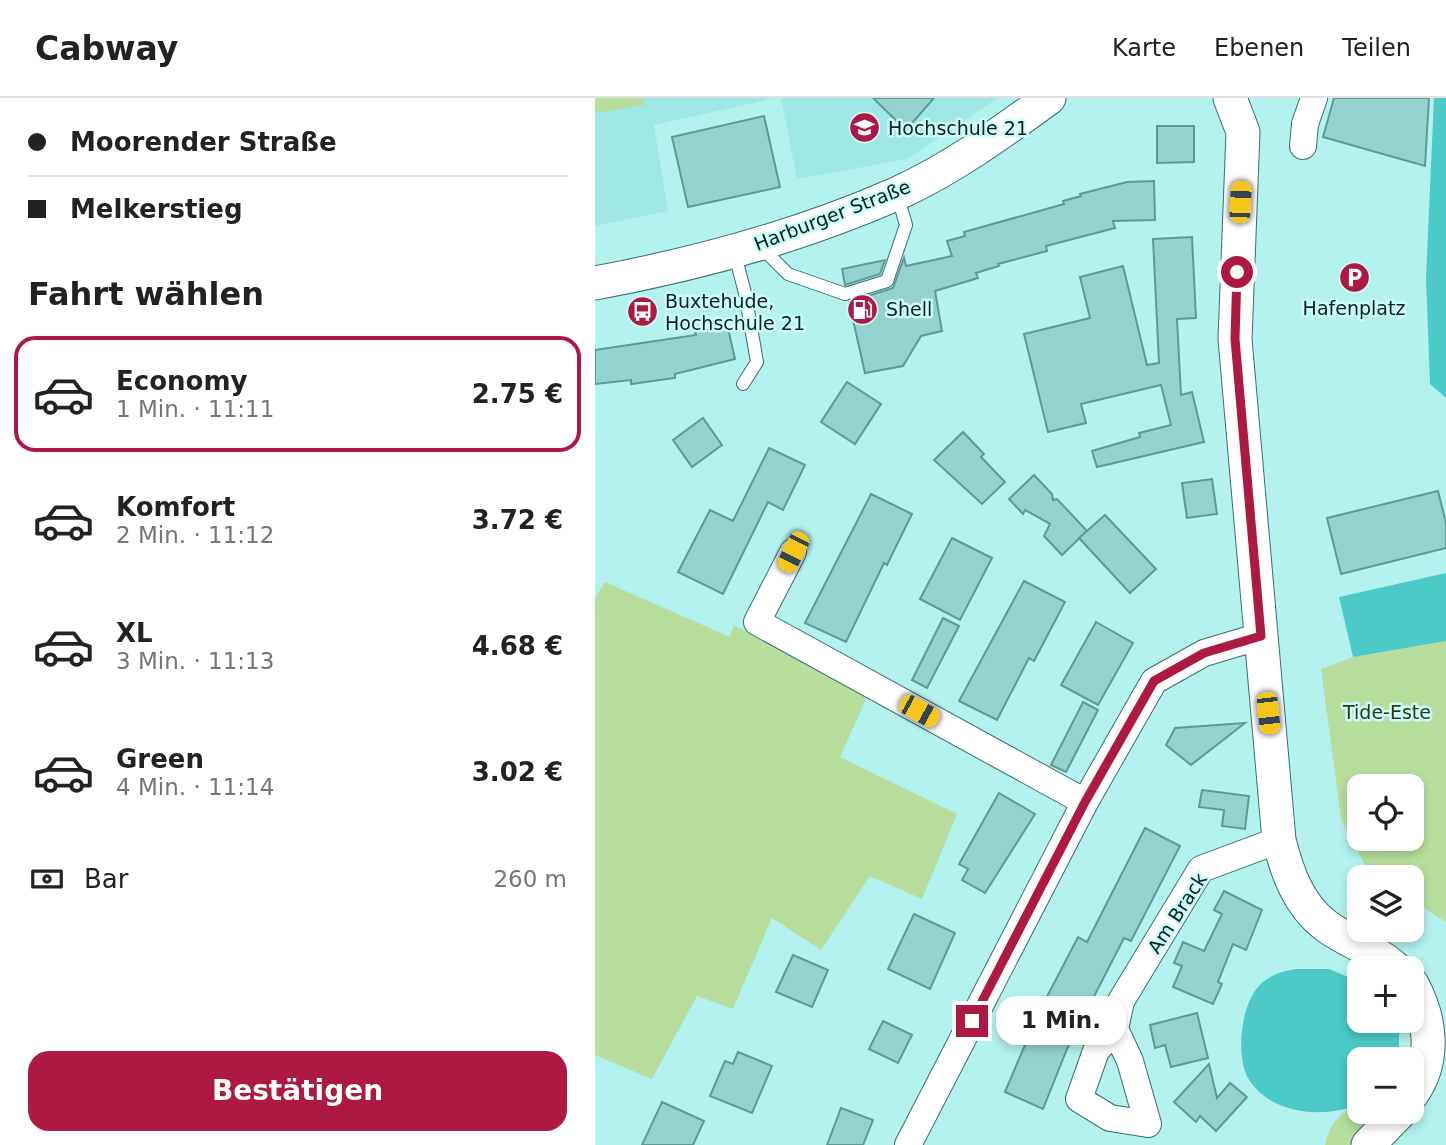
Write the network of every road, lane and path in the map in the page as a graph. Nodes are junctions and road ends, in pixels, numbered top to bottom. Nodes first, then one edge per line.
1 (1049, 98) edge
2 (1230, 98) edge
3 (1314, 98) edge
4 (1303, 146) dead end
5 (897, 194) junction
6 (746, 248) junction
7 (595, 283) edge
8 (743, 384) dead end
9 (793, 552) dead end
10 (1261, 636) junction
11 (1085, 802) junction
12 (1279, 840) junction
13 (1381, 956) edge
14 (1424, 1015) edge
15 (1115, 1029) dead end
16 (1424, 1070) edge
17 (1388, 1124) edge
18 (908, 1145) edge
19 (1368, 1145) edge

1 - 5 street, Harburger Straße
2 - 10 street
3 - 4 street
5 - 6 street, Harburger Straße
5 - 6 lane
6 - 7 street, Harburger Straße
6 - 8 lane
9 - 11 street
10 - 11 street
10 - 12 street
11 - 18 street
12 - 13 street
12 - 15 street, Am Brack
14 - 16 street
17 - 19 street

